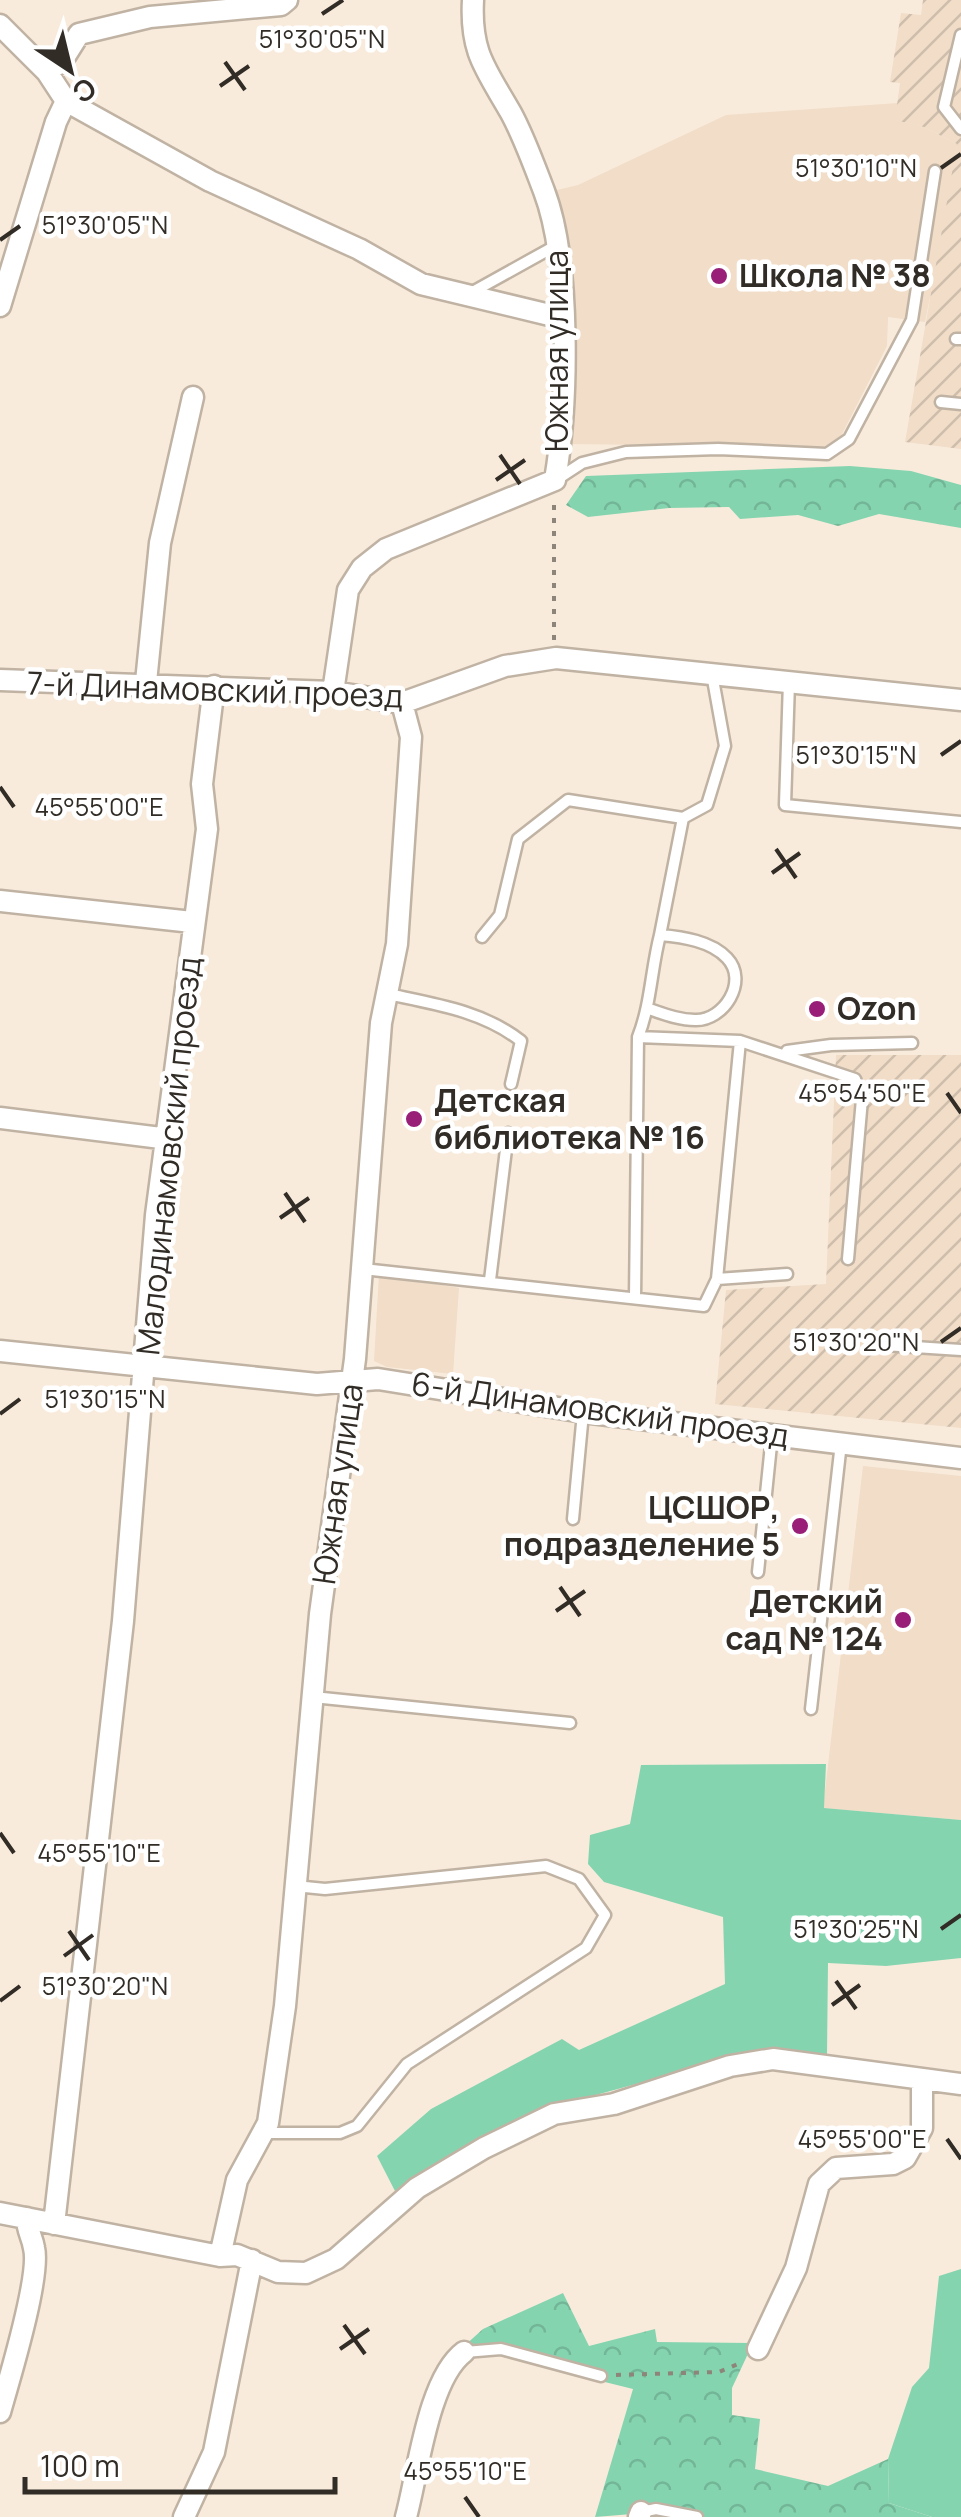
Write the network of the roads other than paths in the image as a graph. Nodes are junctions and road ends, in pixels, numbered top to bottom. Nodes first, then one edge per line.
1 (288, 0) edge
2 (473, 0) edge
3 (0, 25) edge
4 (961, 35) edge
5 (47, 72) junction
6 (66, 101) junction
7 (961, 128) edge
8 (935, 172) dead end
9 (558, 244) junction
10 (468, 295) junction
11 (0, 306) edge
12 (562, 318) junction
13 (193, 396) dead end
14 (941, 402) dead end
15 (961, 404) edge
16 (555, 480) junction
17 (712, 673) junction
18 (0, 680) edge
19 (146, 682) junction
20 (789, 682) junction
21 (214, 686) junction
22 (333, 692) junction
23 (961, 700) edge
24 (402, 703) junction
25 (683, 818) junction
26 (961, 822) edge
27 (0, 901) edge
28 (192, 922) junction
29 (660, 935) junction
30 (482, 937) dead end
31 (388, 994) junction
32 (649, 1009) junction
33 (638, 1037) junction
34 (740, 1041) junction
35 (912, 1043) dead end
36 (781, 1052) junction
37 (511, 1084) dead end
38 (0, 1118) edge
39 (508, 1133) dead end
40 (169, 1140) junction
41 (848, 1259) dead end
42 (364, 1269) junction
43 (787, 1274) dead end
44 (716, 1279) junction
45 (490, 1280) junction
46 (635, 1298) junction
47 (884, 1346) dead end
48 (0, 1350) edge
49 (961, 1350) edge
50 (146, 1365) junction
51 (352, 1380) junction
52 (583, 1412) junction
53 (772, 1435) junction
54 (841, 1442) junction
55 (961, 1458) edge
56 (573, 1519) dead end
57 (758, 1572) dead end
58 (312, 1697) junction
59 (810, 1709) dead end
60 (570, 1723) dead end
61 (294, 1886) junction
62 (922, 2081) junction
63 (961, 2084) edge
64 (263, 2132) junction
65 (0, 2213) edge
66 (27, 2218) junction
67 (54, 2224) junction
68 (220, 2256) junction
69 (252, 2260) junction
70 (758, 2349) road end
71 (464, 2352) joint
72 (601, 2376) road end
73 (0, 2412) edge
74 (640, 2514) edge
75 (184, 2517) edge
76 (406, 2517) edge
77 (696, 2517) edge

1 - 5 street
2 - 9 street, Южная улица
3 - 5 street
4 - 7 lane
5 - 6 street
6 - 10 street
6 - 11 street
8 - 16 lane
9 - 10 lane
9 - 12 street, Южная улица
10 - 12 street
12 - 16 street, Южная улица
13 - 19 street
14 - 15 lane
16 - 22 street
17 - 20 street, 7-й Динамовский проезд
17 - 24 street, 7-й Динамовский проезд
17 - 25 lane
18 - 19 street, 7-й Динамовский проезд
19 - 21 street, 7-й Динамовский проезд
20 - 23 street, 7-й Динамовский проезд
20 - 26 lane
21 - 22 street, 7-й Динамовский проезд
21 - 28 street, Малодинамовский проезд
22 - 24 street, 7-й Динамовский проезд
24 - 31 street, Южная улица
25 - 29 lane
25 - 30 lane
27 - 28 street
28 - 40 street, Малодинамовский проезд
29 - 32 lane
29 - 32 lane
31 - 37 lane
31 - 42 street, Южная улица
32 - 33 lane
33 - 34 lane
33 - 46 lane
34 - 36 lane
34 - 44 lane
35 - 36 lane
36 - 41 lane
38 - 40 street
39 - 45 lane
40 - 50 street, Малодинамовский проезд
42 - 45 lane
42 - 51 street, Южная улица
43 - 44 lane
44 - 46 lane
45 - 46 lane
47 - 49 lane
48 - 50 street, 6-й Динамовский проезд
50 - 51 street, 6-й Динамовский проезд
50 - 67 street, Малодинамовский проезд
51 - 52 street, 6-й Динамовский проезд
51 - 58 street, Южная улица
52 - 53 street, 6-й Динамовский проезд
52 - 56 lane
53 - 54 street, 6-й Динамовский проезд
53 - 57 lane
54 - 55 street, 6-й Динамовский проезд
54 - 59 lane
58 - 60 lane
58 - 61 street, Южная улица
61 - 64 street, Южная улица
61 - 64 lane
62 - 63 street
62 - 69 street
62 - 70 street
64 - 68 street, Южная улица
65 - 66 street
66 - 67 street
66 - 73 street
67 - 68 street
68 - 69 street
69 - 75 street
71 - 72 lane
71 - 76 street
74 - 77 lane

